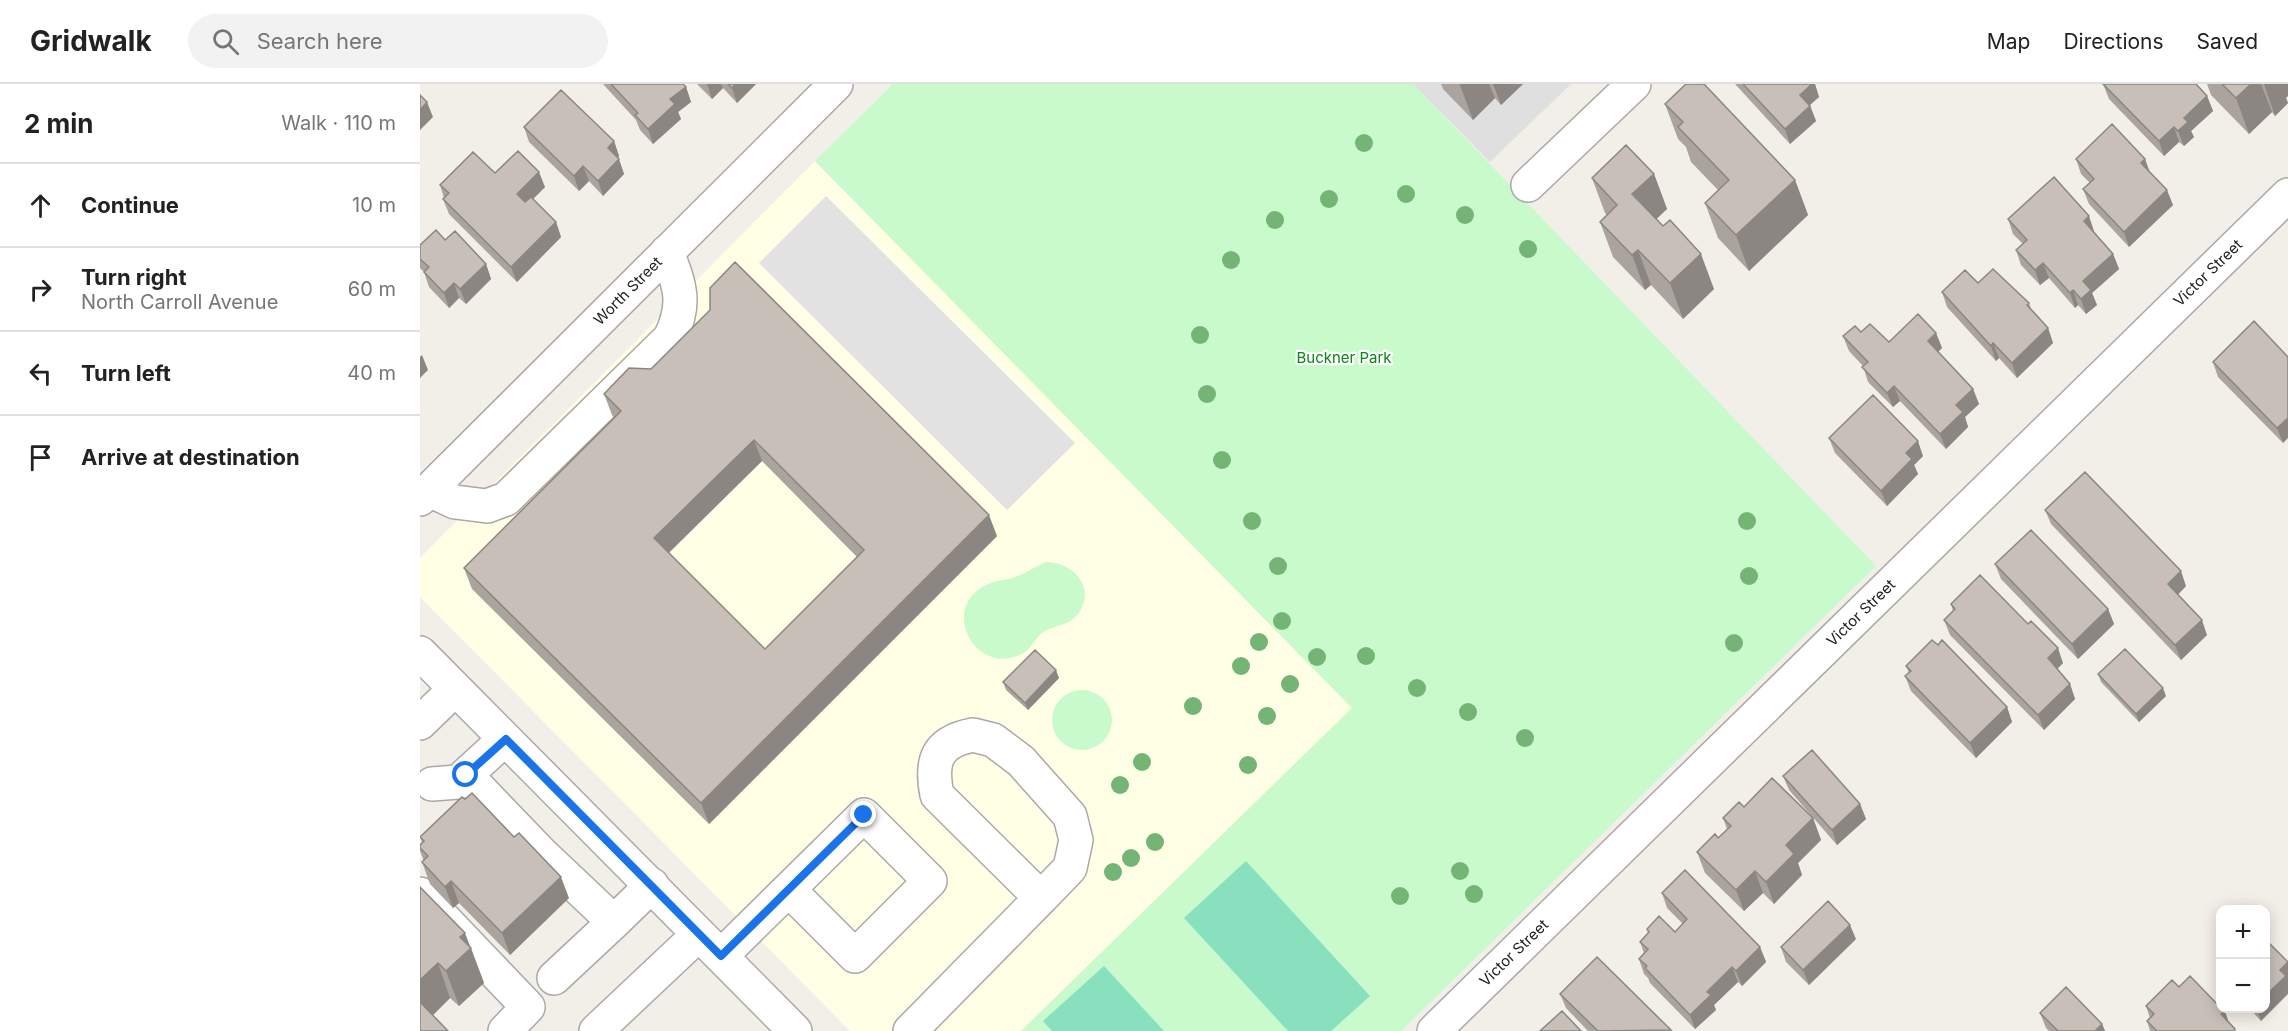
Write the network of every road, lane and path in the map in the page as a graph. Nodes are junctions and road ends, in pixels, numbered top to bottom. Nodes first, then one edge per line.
1 (836, 84) edge
2 (1621, 88) edge
3 (1528, 185) dead end
4 (2288, 195) edge
5 (667, 252) junction
6 (425, 494) edge
7 (420, 653) edge
8 (455, 690) junction
9 (420, 723) edge
10 (506, 739) junction
11 (466, 775) junction
12 (424, 781) edge
13 (652, 885) junction
14 (789, 890) dead end
15 (420, 894) edge
16 (1041, 898) junction
17 (614, 922) junction
18 (710, 945) junction
19 (554, 978) dead end
20 (505, 1031) edge
21 (596, 1031) edge
22 (795, 1031) edge
23 (910, 1031) edge
24 (1434, 1031) edge

1 - 5 street, Worth Street
2 - 3 street
4 - 24 street, Victor Street
5 - 6 street, Worth Street
5 - 6 street
7 - 8 street
8 - 9 street
8 - 10 street
10 - 11 street
10 - 13 street
11 - 12 street
11 - 17 street
13 - 17 street
13 - 18 street
14 - 18 street
15 - 20 street
16 - 16 street
16 - 23 street
17 - 19 street
18 - 21 street
18 - 22 street

